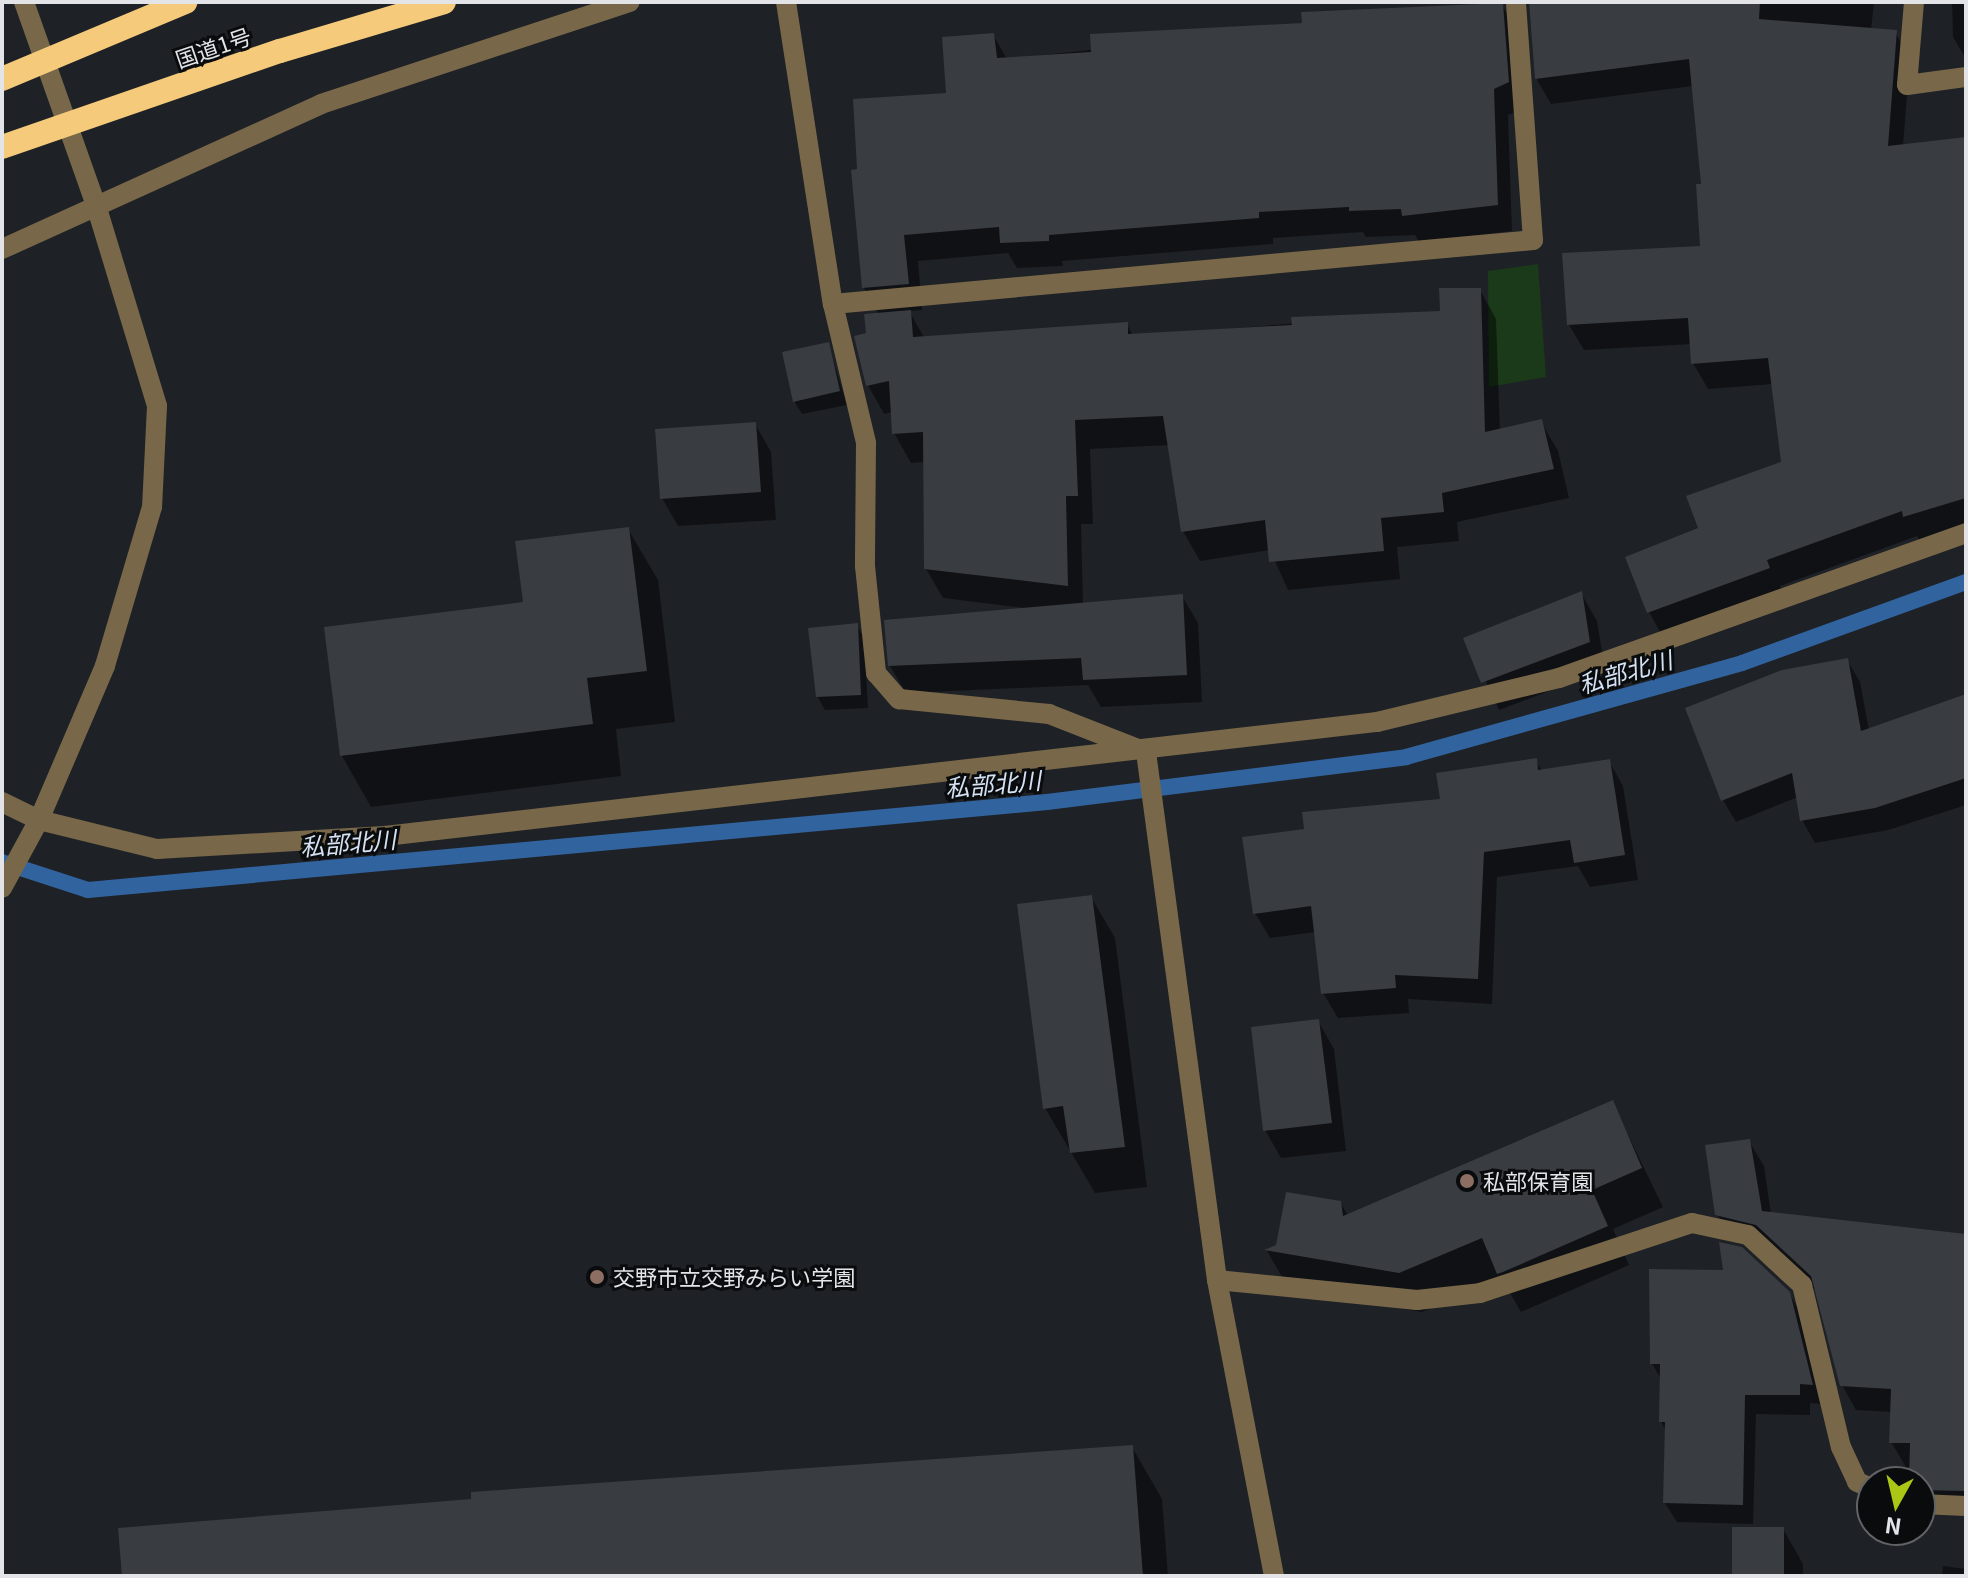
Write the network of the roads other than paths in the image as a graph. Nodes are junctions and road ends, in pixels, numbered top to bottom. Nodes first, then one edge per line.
1 (24, 2) edge
2 (185, 2) edge
3 (444, 2) edge
4 (630, 2) edge
5 (786, 2) edge
6 (1516, 2) edge
7 (1914, 2) edge
8 (1966, 77) edge
9 (2, 79) edge
10 (2, 147) edge
11 (96, 205) junction
12 (2, 249) edge
13 (833, 304) junction
14 (1966, 533) edge
15 (1146, 752) junction
16 (2, 802) edge
17 (39, 820) junction
18 (2, 888) edge
19 (1217, 1280) junction
20 (1856, 1480) edge
21 (1936, 1505) edge
22 (1966, 1506) edge
23 (1274, 1576) edge

1 - 11 street
2 - 9 highway, bridge
3 - 10 highway, 国道1号, bridge
4 - 11 street
5 - 13 street
6 - 13 street
7 - 8 street
11 - 12 street
11 - 17 street
13 - 15 street
14 - 15 street
15 - 17 street
15 - 19 street
16 - 17 street
17 - 18 street
19 - 20 street
19 - 23 street
21 - 22 street

